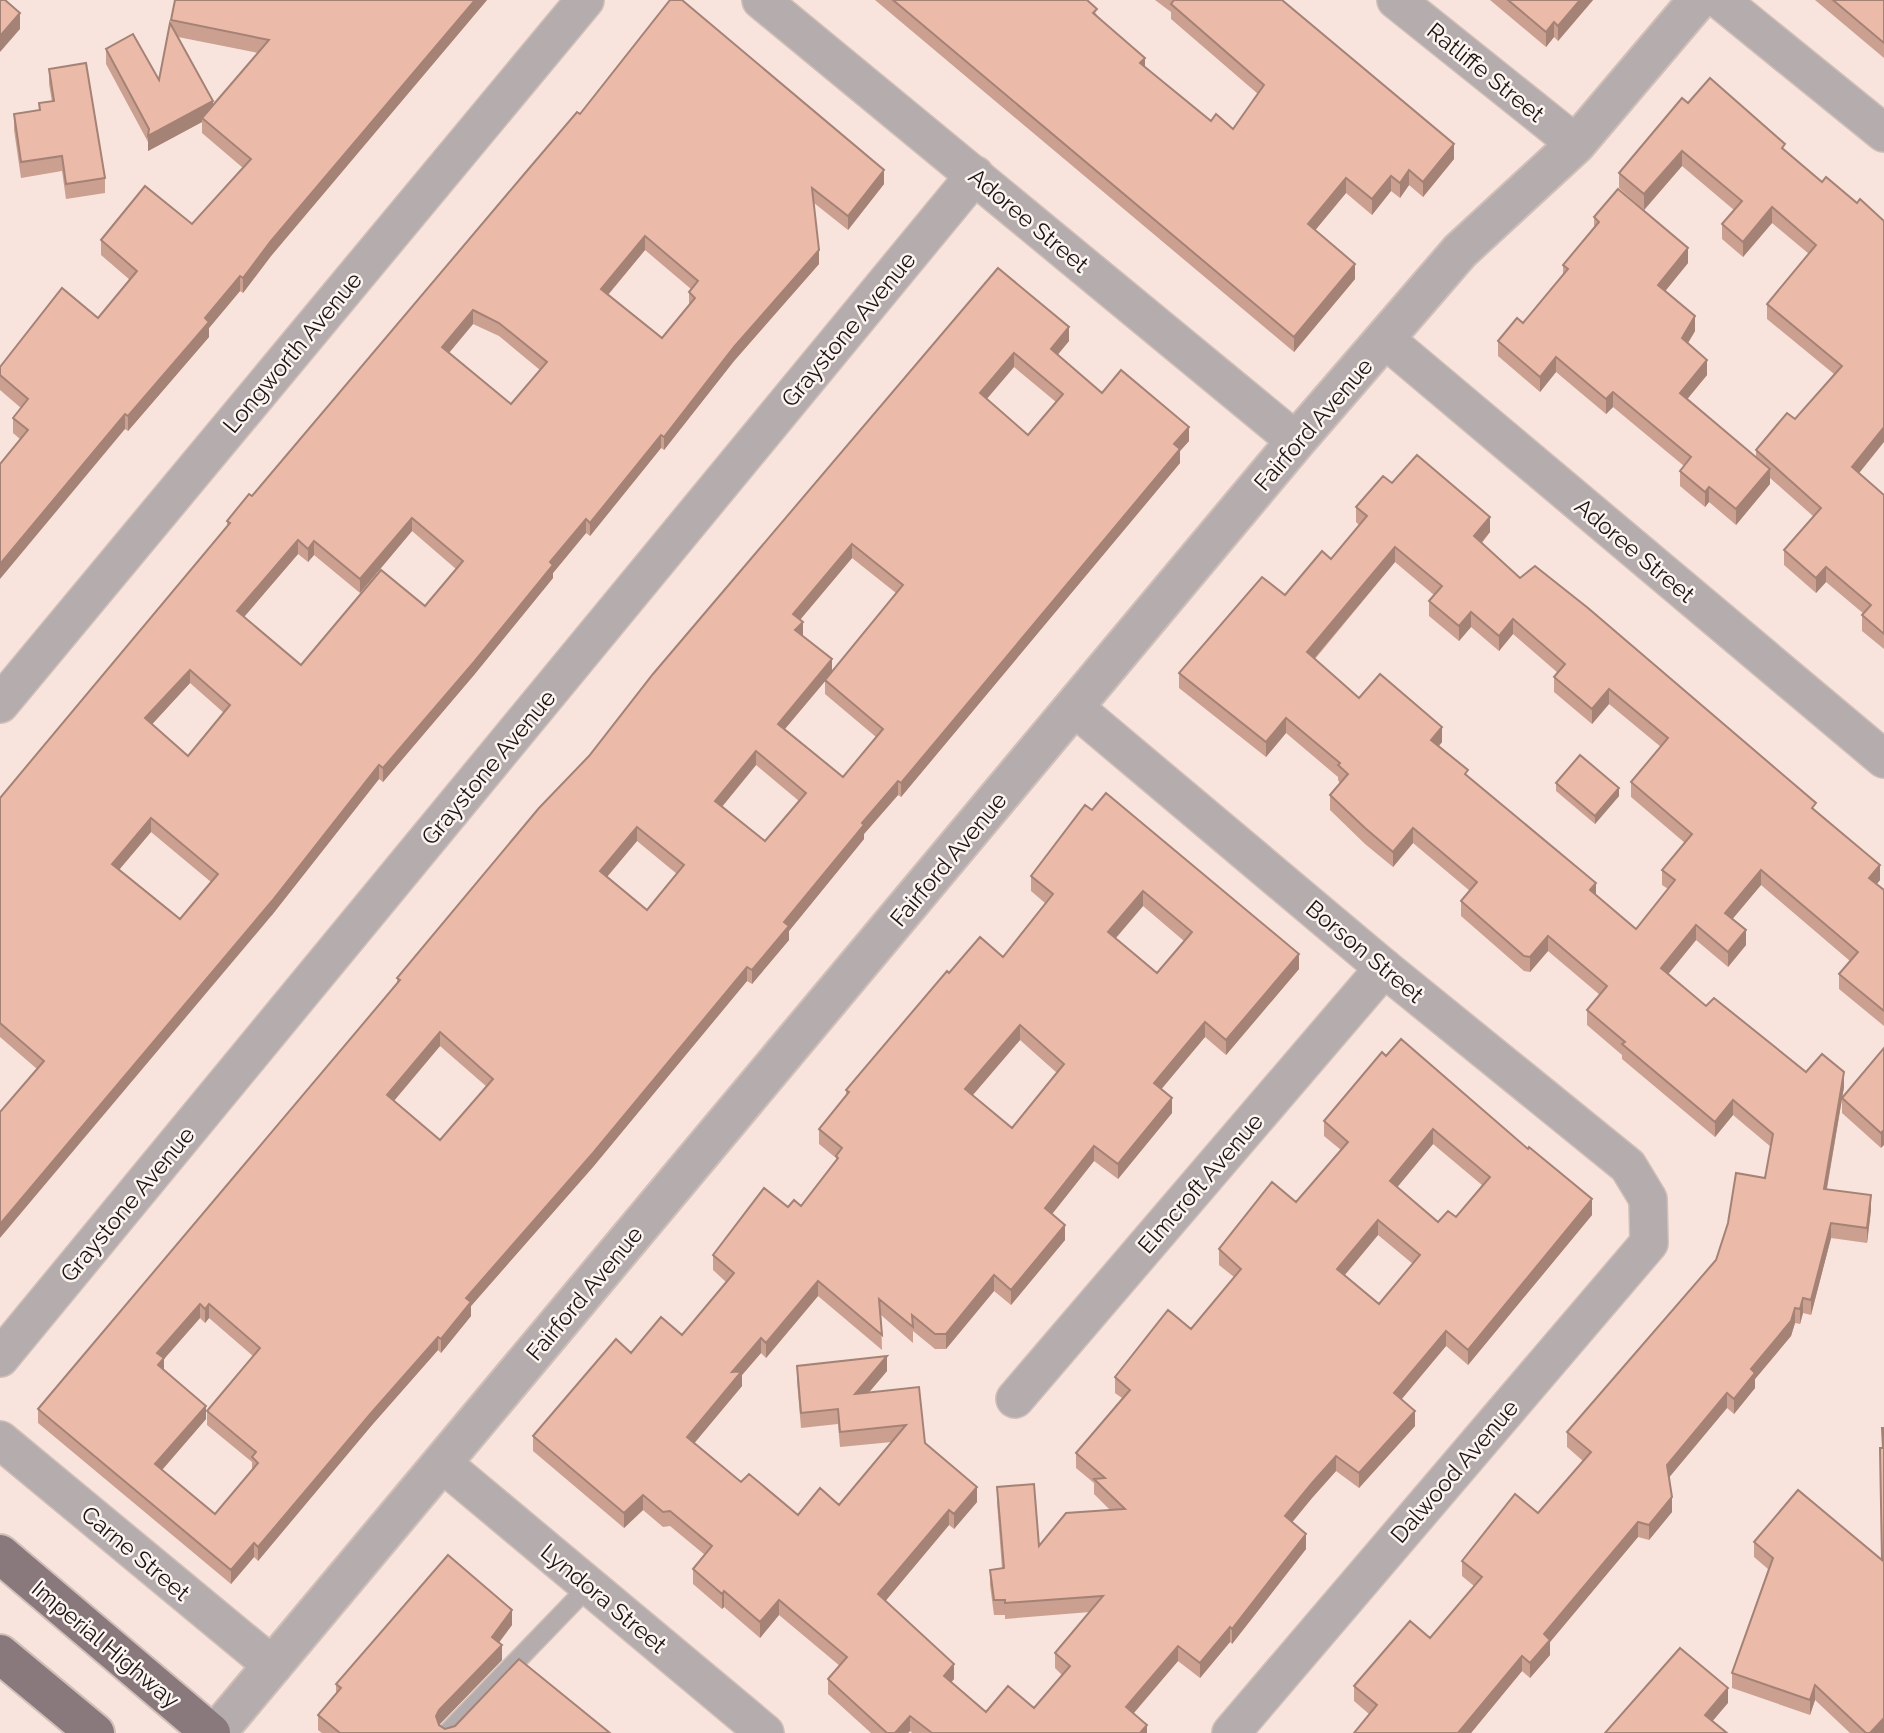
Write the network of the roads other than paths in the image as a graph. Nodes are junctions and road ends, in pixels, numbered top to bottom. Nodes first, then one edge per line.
1 (585, 0) edge
2 (761, 0) edge
3 (1396, 0) edge
4 (1698, 0) edge
5 (1720, 0) edge
6 (1884, 133) edge
7 (1576, 144) junction
8 (975, 175) junction
9 (1386, 340) junction
10 (1296, 441) junction
11 (0, 704) edge
12 (1075, 708) junction
13 (1884, 759) edge
14 (1384, 968) junction
15 (1648, 1199) joint
16 (0, 1358) edge
17 (1015, 1399) dead end
18 (0, 1440) edge
19 (442, 1463) junction
20 (0, 1554) edge
21 (589, 1586) junction
22 (0, 1654) edge
23 (273, 1666) junction
24 (95, 1733) edge
25 (214, 1733) edge
26 (447, 1733) edge
27 (765, 1733) edge
28 (1231, 1733) edge

1 - 11 street, Longworth Avenue
2 - 8 street, Adoree Street
3 - 7 street, Ratliffe Street
4 - 7 street, Fairford Avenue
5 - 6 street
7 - 9 street, Fairford Avenue
8 - 10 street, Adoree Street
8 - 16 street, Graystone Avenue
9 - 10 street, Fairford Avenue
9 - 13 street, Adoree Street
10 - 12 street, Fairford Avenue
12 - 14 street, Borson Street
12 - 19 street, Fairford Avenue
14 - 15 street, Borson Street
14 - 17 street, Elmcroft Avenue
15 - 28 street, Dalwood Avenue
18 - 23 street, Carne Street
19 - 21 street, Lyndora Street
19 - 23 street, Fairford Avenue
20 - 25 main road, Imperial Highway
21 - 26 lane
21 - 27 street, Lyndora Street
22 - 24 main road
23 - 25 street, Fairford Avenue

